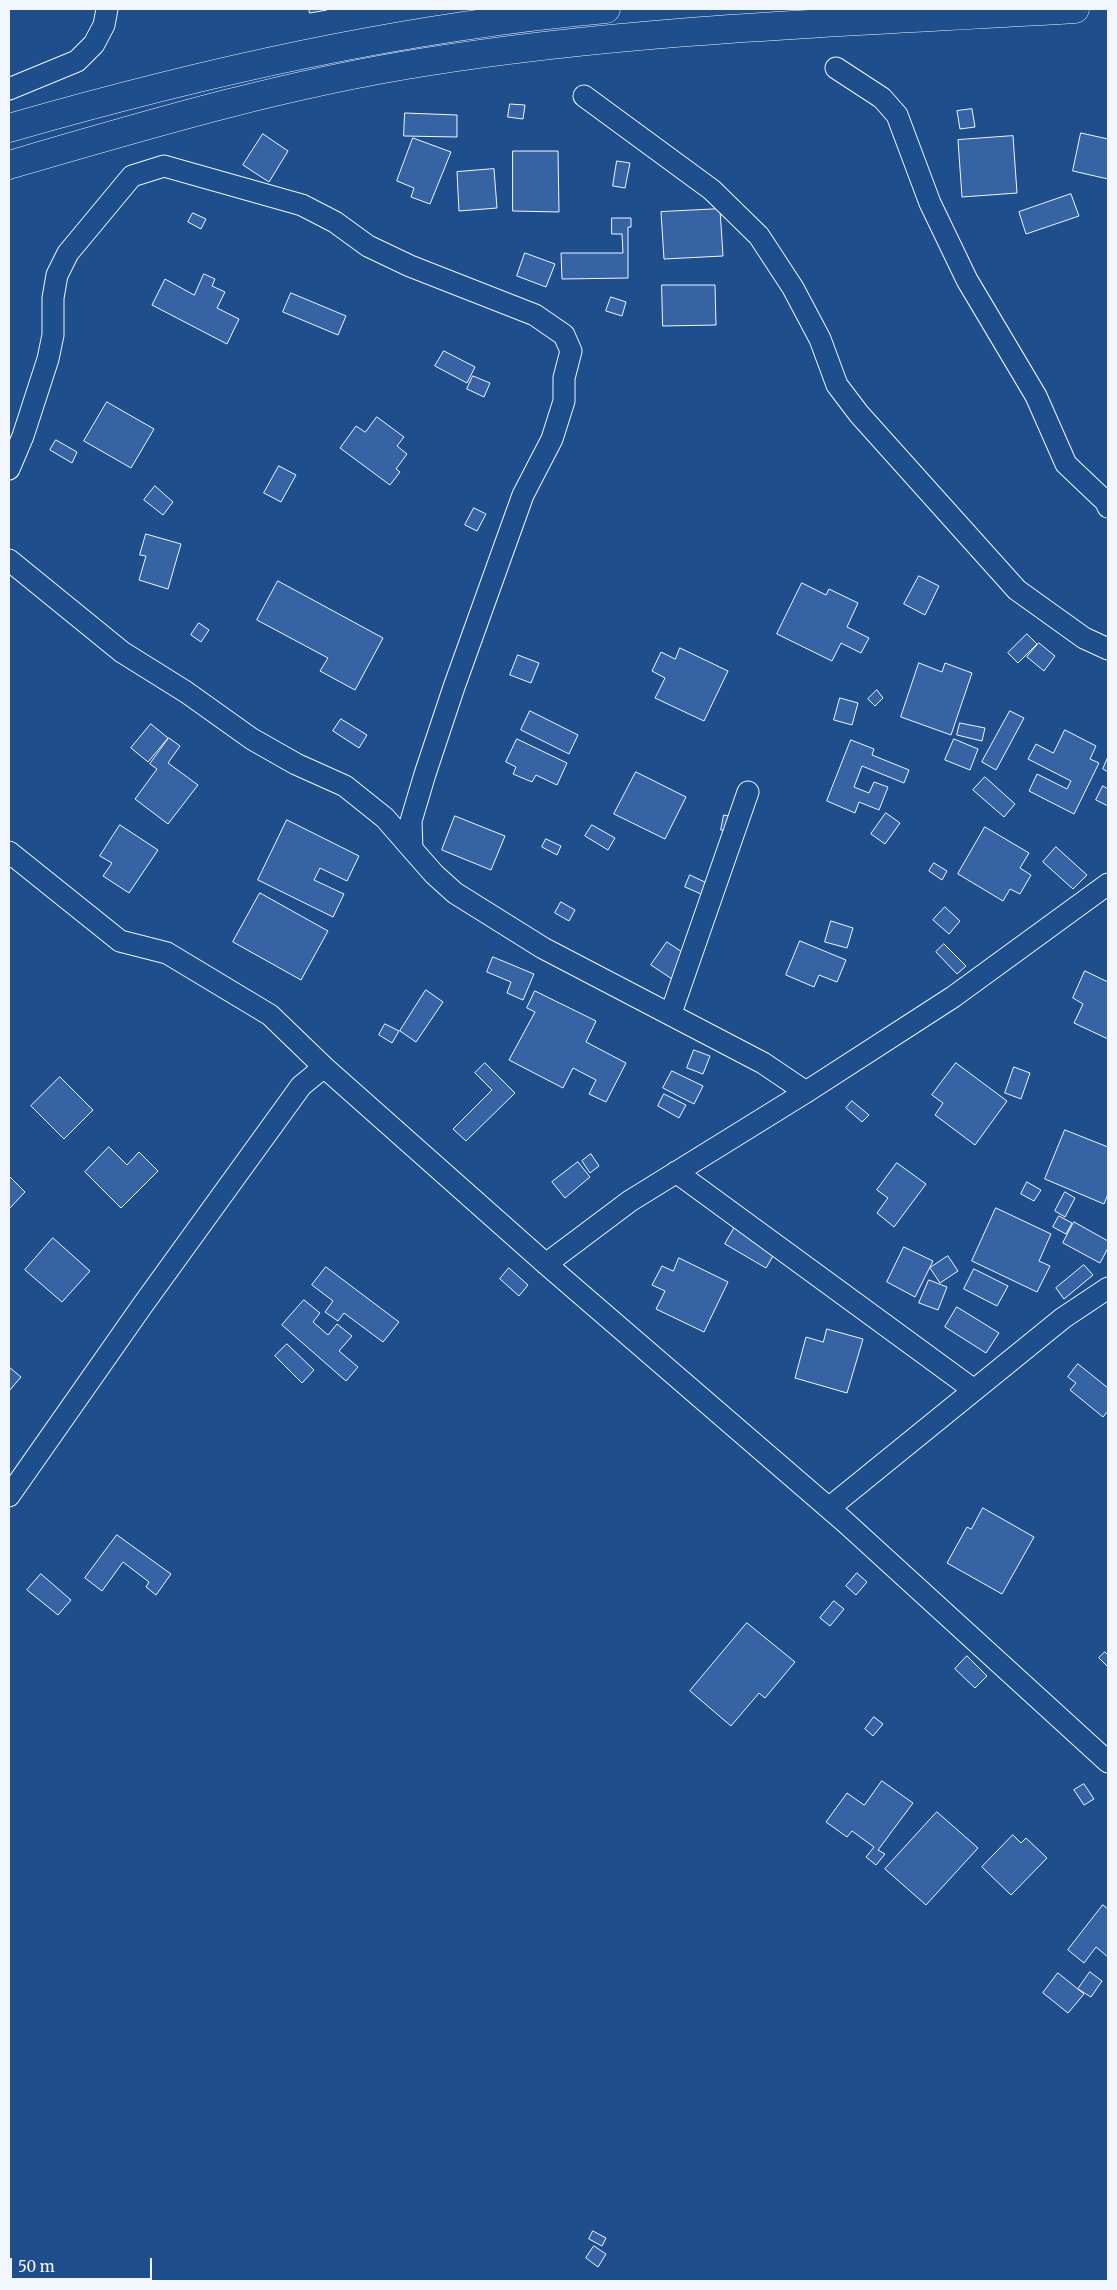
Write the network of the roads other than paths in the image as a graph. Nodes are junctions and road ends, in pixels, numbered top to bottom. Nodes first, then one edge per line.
1 (106, 9) edge
2 (606, 9) edge
3 (1075, 9) edge
4 (836, 68) dead end
5 (9, 89) edge
6 (584, 96) dead end
7 (9, 128) edge
8 (9, 166) edge
9 (9, 469) edge
10 (1108, 507) edge
11 (9, 560) edge
12 (1108, 650) edge
13 (748, 792) dead end
14 (412, 848) junction
15 (9, 852) edge
16 (1108, 884) edge
17 (671, 1013) junction
18 (324, 1067) junction
19 (806, 1092) junction
20 (676, 1172) junction
21 (546, 1264) junction
22 (1108, 1288) edge
23 (974, 1390) junction
24 (9, 1496) edge
25 (830, 1508) junction
26 (1108, 1762) edge

1 - 5 street
2 - 7 main road
3 - 8 main road
4 - 10 street
6 - 12 street
9 - 14 street
11 - 14 street
13 - 17 street
14 - 17 street
15 - 18 street
16 - 19 street
17 - 19 street
18 - 21 street
18 - 24 street
19 - 20 street
20 - 21 street
20 - 23 street
21 - 25 street
22 - 23 street
23 - 25 street
25 - 26 street

